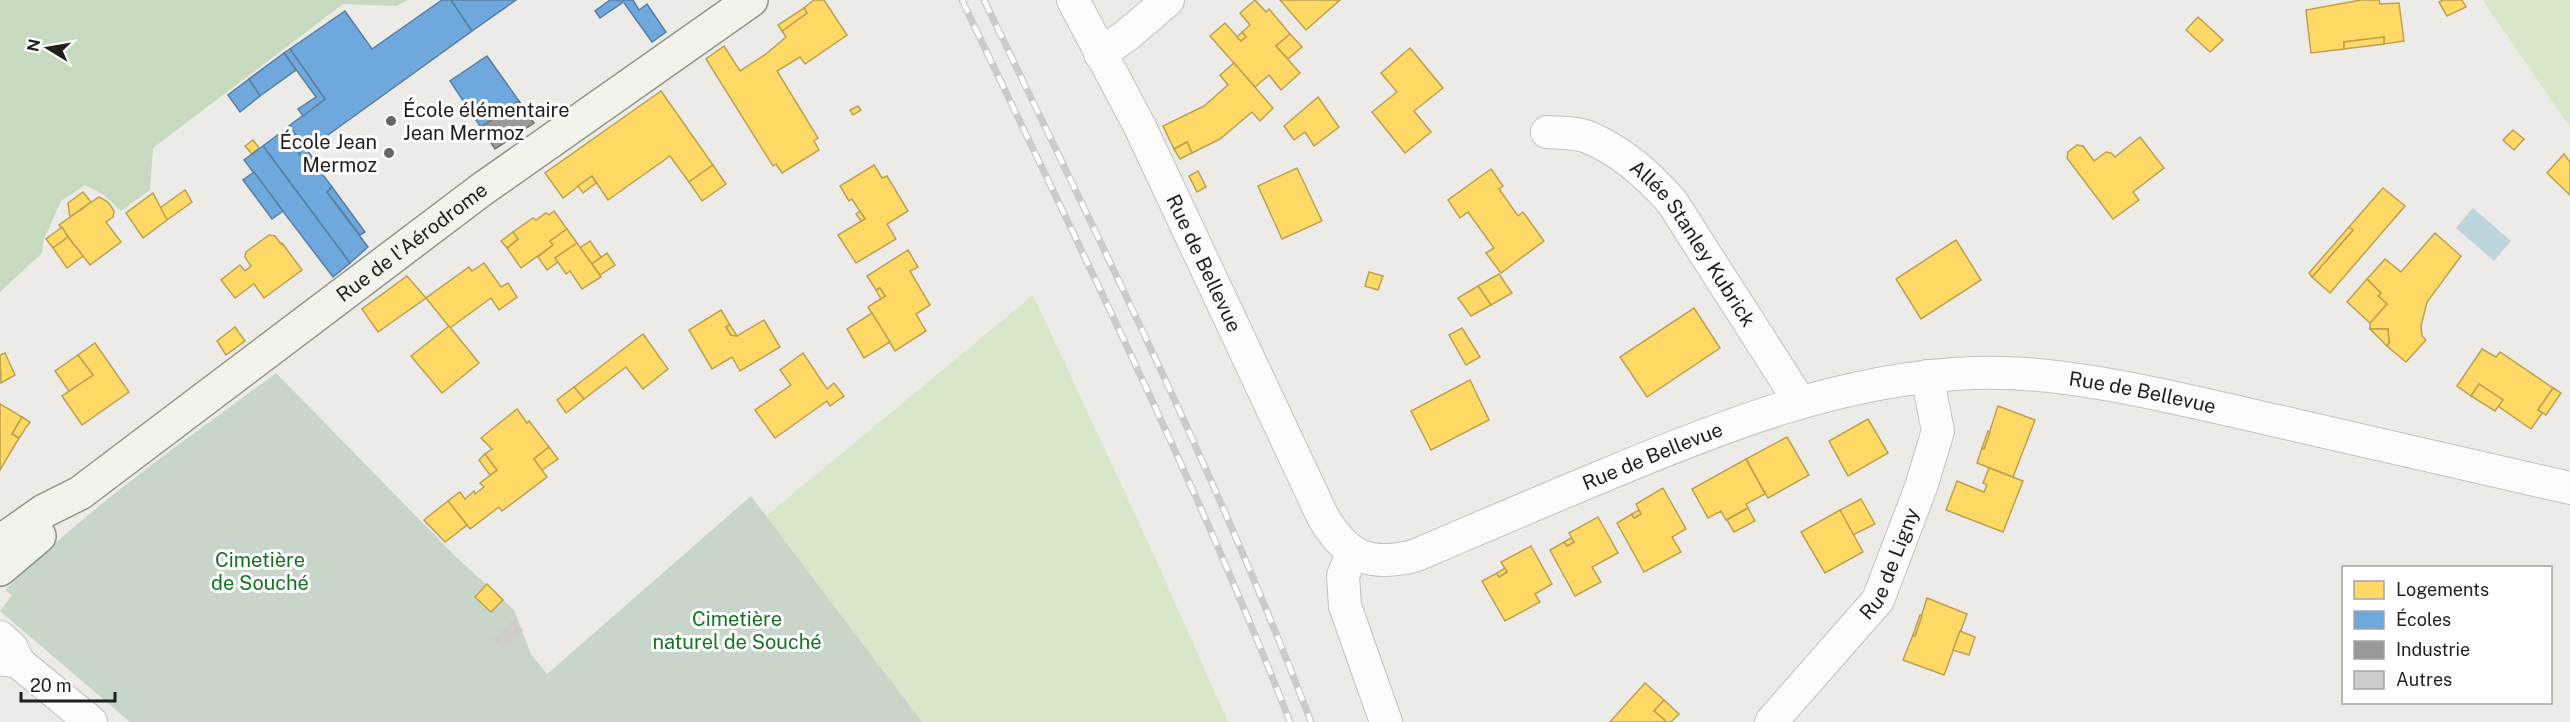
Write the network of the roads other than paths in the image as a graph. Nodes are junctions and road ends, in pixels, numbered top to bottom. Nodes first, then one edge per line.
1 (751, 0) edge
2 (1073, 0) edge
3 (1168, 0) edge
4 (1100, 54) junction
5 (1547, 132) dead end
6 (1928, 376) junction
7 (1800, 402) junction
8 (2569, 486) edge
9 (80, 494) junction
10 (0, 542) edge
11 (1352, 553) junction
12 (0, 569) edge
13 (6, 653) edge
14 (91, 722) edge
15 (1386, 722) edge
16 (1772, 722) edge

1 - 9 street, Rue de l'Aérodrome
2 - 4 street, Rue de Bellevue
3 - 4 street
4 - 11 street, Rue de Bellevue
5 - 7 street, Allée Stanley Kubrick
6 - 7 street, Rue de Bellevue
6 - 8 street, Rue de Bellevue
6 - 16 street, Rue de Ligny
7 - 11 street, Rue de Bellevue
9 - 10 street, Rue de l'Aérodrome
9 - 12 street, Rue de l'Aérodrome
11 - 15 street
13 - 14 street

